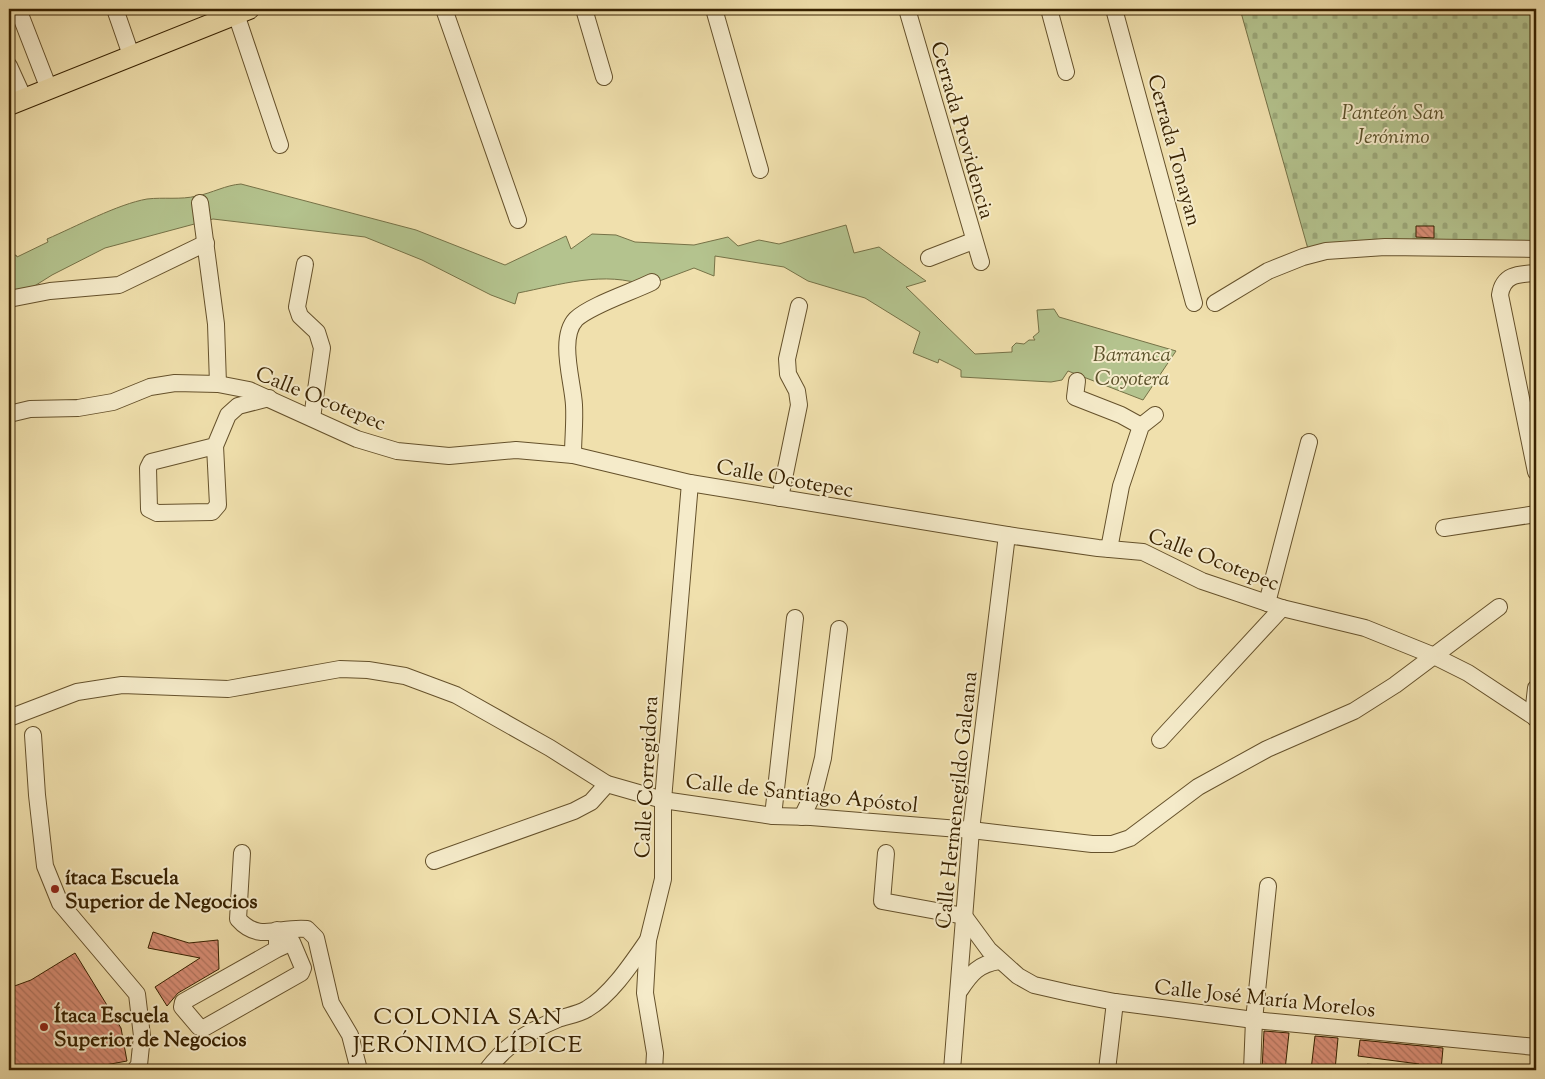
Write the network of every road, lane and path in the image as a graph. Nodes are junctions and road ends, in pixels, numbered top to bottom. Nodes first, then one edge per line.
1 (18, 9) edge
2 (115, 9) edge
3 (444, 9) edge
4 (584, 9) edge
5 (714, 9) edge
6 (907, 9) edge
7 (1050, 9) edge
8 (1114, 9) edge
9 (243, 11) edge
10 (131, 55) junction
11 (9, 66) edge
12 (1066, 72) dead end
13 (604, 77) dead end
14 (49, 88) junction
15 (16, 102) edge
16 (280, 145) dead end
17 (760, 170) dead end
18 (200, 203) dead end
19 (518, 220) dead end
20 (974, 241) junction
21 (206, 243) junction
22 (1536, 249) edge
23 (929, 258) dead end
24 (980, 262) dead end
25 (305, 264) dead end
26 (1536, 273) edge
27 (652, 282) dead end
28 (9, 299) edge
29 (1194, 303) dead end
30 (1215, 303) dead end
31 (799, 306) dead end
32 (1077, 381) dead end
33 (218, 384) junction
34 (269, 398) junction
35 (9, 414) edge
36 (1155, 415) dead end
37 (312, 418) junction
38 (1141, 426) junction
39 (1309, 442) dead end
40 (215, 446) junction
41 (573, 455) junction
42 (1536, 472) edge
43 (690, 483) junction
44 (780, 498) junction
45 (1536, 514) edge
46 (1444, 528) dead end
47 (1007, 535) junction
48 (1109, 549) junction
49 (1267, 603) junction
50 (1499, 607) dead end
51 (1282, 608) junction
52 (794, 618) dead end
53 (839, 629) dead end
54 (1432, 655) junction
55 (1536, 688) edge
56 (9, 718) edge
57 (1536, 718) edge
58 (32, 735) dead end
59 (1160, 740) dead end
60 (607, 784) junction
61 (663, 800) junction
62 (773, 816) junction
63 (802, 817) junction
64 (971, 830) junction
65 (242, 852) dead end
66 (886, 853) dead end
67 (434, 861) dead end
68 (1268, 886) dead end
69 (964, 916) junction
70 (277, 930) junction
71 (648, 940) junction
72 (278, 948) junction
73 (999, 961) junction
74 (960, 990) junction
75 (1116, 1002) junction
76 (1254, 1020) junction
77 (1536, 1047) edge
78 (135, 1070) edge
79 (359, 1070) edge
80 (487, 1070) edge
81 (654, 1070) edge
82 (952, 1070) edge
83 (1107, 1070) edge
84 (1252, 1070) edge

1 - 14 street
2 - 10 street
3 - 19 street
4 - 13 street
5 - 17 street
6 - 20 street, Cerrada Providencia
7 - 12 street
8 - 29 street, Cerrada Tonayan
9 - 10 main road
9 - 16 street
10 - 14 main road
11 - 15 street
14 - 15 main road
18 - 21 street
20 - 23 street
20 - 24 street, Cerrada Providencia
21 - 28 street
21 - 33 street
22 - 30 street
25 - 37 street
26 - 42 street
27 - 41 street
31 - 44 street
32 - 38 street
33 - 34 street, Calle Ocotepec
33 - 35 street, Calle Ocotepec
34 - 37 street, Calle Ocotepec
34 - 40 street
36 - 38 street
37 - 41 street, Calle Ocotepec
38 - 48 street
39 - 49 street
40 - 40 street
41 - 43 street, Calle Ocotepec
43 - 44 street, Calle Ocotepec
43 - 61 street, Calle Corregidora
44 - 47 street, Calle Ocotepec
45 - 46 street
47 - 48 street, Calle Ocotepec
47 - 64 street, Calle Hermenegildo Galeana
48 - 49 street, Calle Ocotepec
49 - 51 street, Calle Ocotepec
50 - 54 street, Calle de Santiago Apóstol
51 - 54 street, Calle Ocotepec
51 - 59 street
52 - 62 street
53 - 63 street
54 - 57 street, Calle Ocotepec
54 - 64 street, Calle de Santiago Apóstol
55 - 57 street
56 - 60 street, Calle de Santiago Apóstol
58 - 78 street
60 - 61 street, Calle de Santiago Apóstol
60 - 67 street
61 - 62 street, Calle de Santiago Apóstol
61 - 71 street, Calle Corregidora
62 - 63 street, Calle de Santiago Apóstol
63 - 64 street, Calle de Santiago Apóstol
64 - 69 street, Calle Hermenegildo Galeana
65 - 70 street
66 - 69 street
68 - 76 street
69 - 73 street, Calle José María Morelos
69 - 74 street, Calle Hermenegildo Galeana
70 - 72 street
70 - 79 street
71 - 80 street
71 - 81 street, Calle Corregidora
72 - 72 street
73 - 74 street
73 - 75 street, Calle José María Morelos
74 - 82 street, Calle Hermenegildo Galeana
75 - 76 street, Calle José María Morelos
75 - 83 street
76 - 77 street, Calle José María Morelos
76 - 84 street

